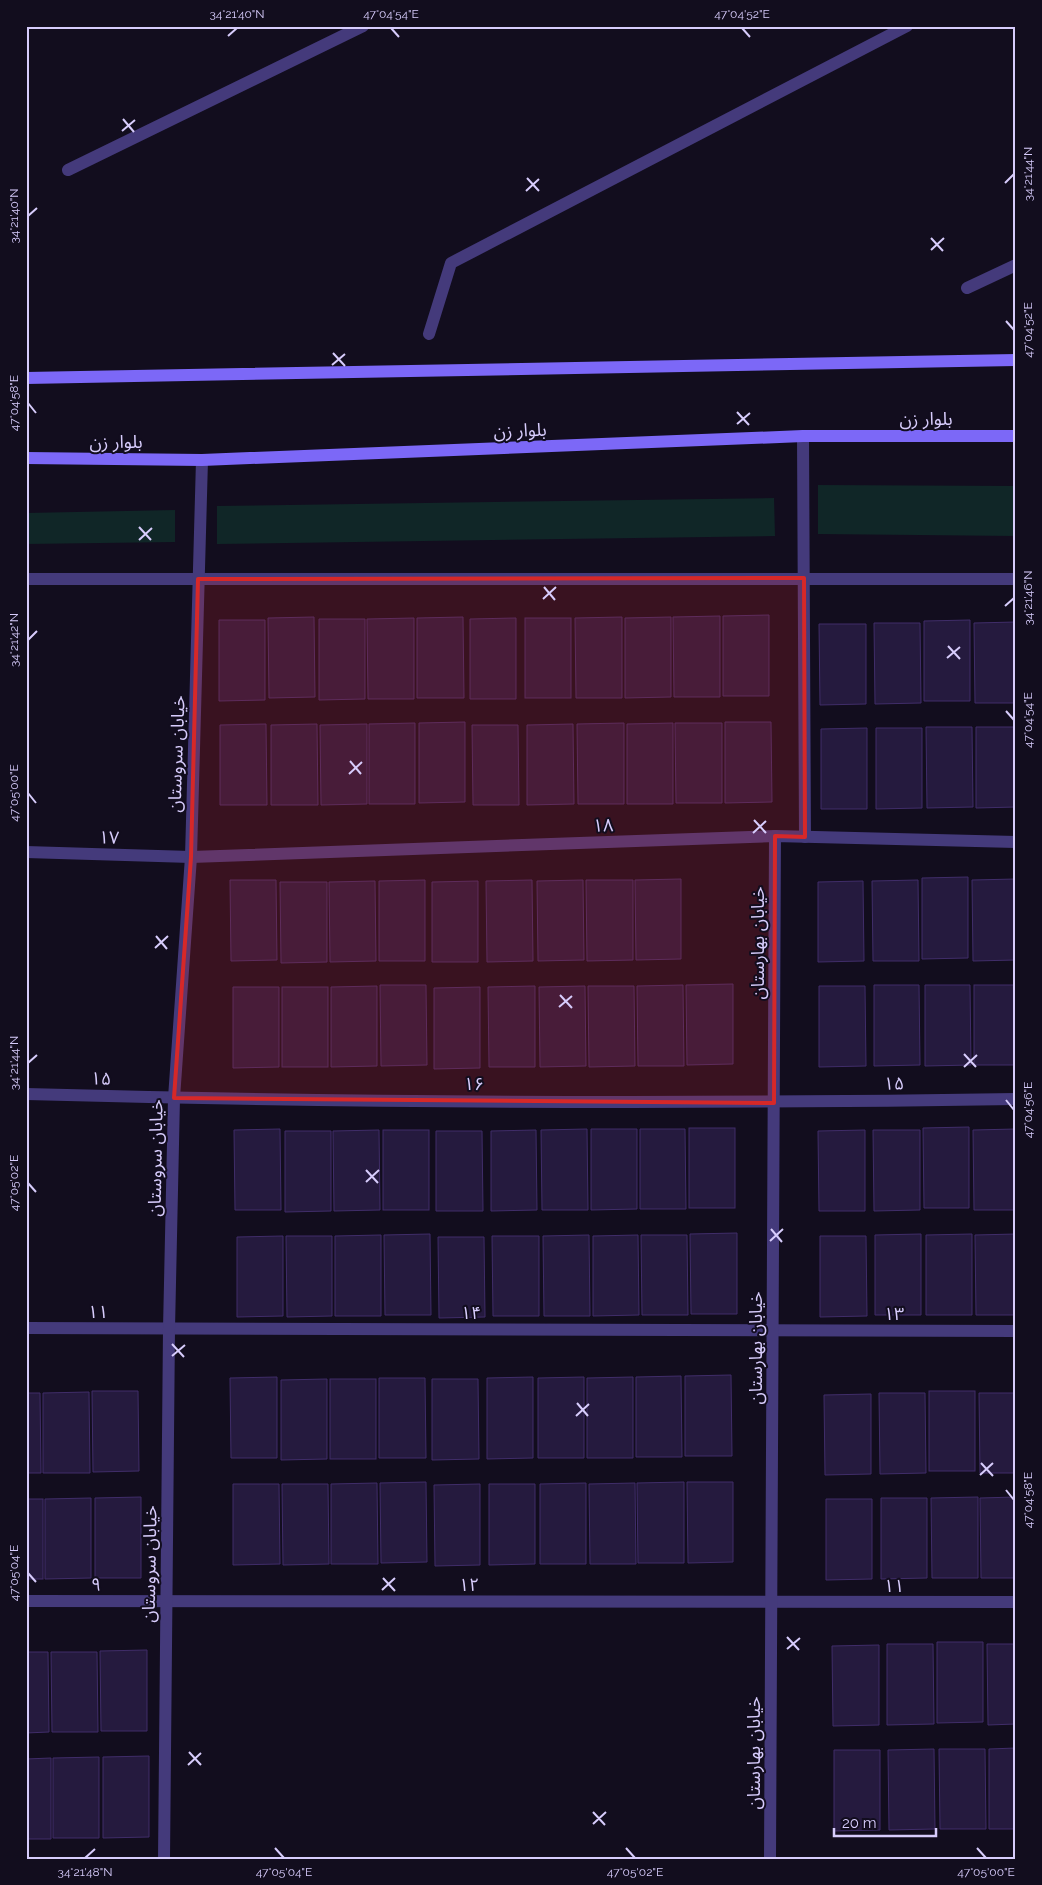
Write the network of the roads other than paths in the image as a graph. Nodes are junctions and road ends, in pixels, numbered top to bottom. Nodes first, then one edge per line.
1 (363, 26) edge
2 (907, 26) edge
3 (68, 170) dead end
4 (1016, 265) edge
5 (967, 288) dead end
6 (429, 334) dead end
7 (1016, 360) edge
8 (26, 378) edge
9 (803, 436) junction
10 (1016, 436) edge
11 (26, 458) edge
12 (202, 460) junction
13 (804, 578) junction
14 (26, 579) edge
15 (198, 579) junction
16 (1016, 579) edge
17 (775, 836) junction
18 (804, 837) junction
19 (1016, 842) edge
20 (26, 852) edge
21 (191, 857) junction
22 (26, 1094) edge
23 (174, 1098) junction
24 (1016, 1098) edge
25 (774, 1103) junction
26 (26, 1328) edge
27 (169, 1328) junction
28 (773, 1330) junction
29 (1016, 1331) edge
30 (26, 1601) edge
31 (166, 1602) junction
32 (772, 1602) junction
33 (1016, 1602) edge
34 (164, 1859) edge
35 (770, 1859) edge

1 - 3 street
2 - 6 street
4 - 5 street
7 - 8 main road
9 - 10 main road, بلوار زن
9 - 12 main road, بلوار زن
9 - 13 street
11 - 12 main road, بلوار زن
12 - 15 street, خیابان سروستان
13 - 15 street
13 - 16 street
13 - 18 street
14 - 15 street
15 - 21 street, خیابان سروستان
17 - 18 street, ۱۸
17 - 21 street, ۱۸
17 - 25 street, خیابان بهارستان
18 - 19 street, ۱۸
20 - 21 street, ۱۷
21 - 23 street, خیابان سروستان
22 - 23 street, ۱۵
23 - 25 street, ۱۶
23 - 27 street, خیابان سروستان
24 - 25 street, ۱۵
25 - 28 street, خیابان بهارستان
26 - 27 street, ۱۱
27 - 28 street, ۱۴
27 - 31 street, خیابان سروستان
28 - 29 street, ۱۳
28 - 32 street, خیابان بهارستان
30 - 31 street, ۹
31 - 32 street, ۱۲
31 - 34 street, خیابان سروستان
32 - 33 street, ۱۱
32 - 35 street, خیابان بهارستان

